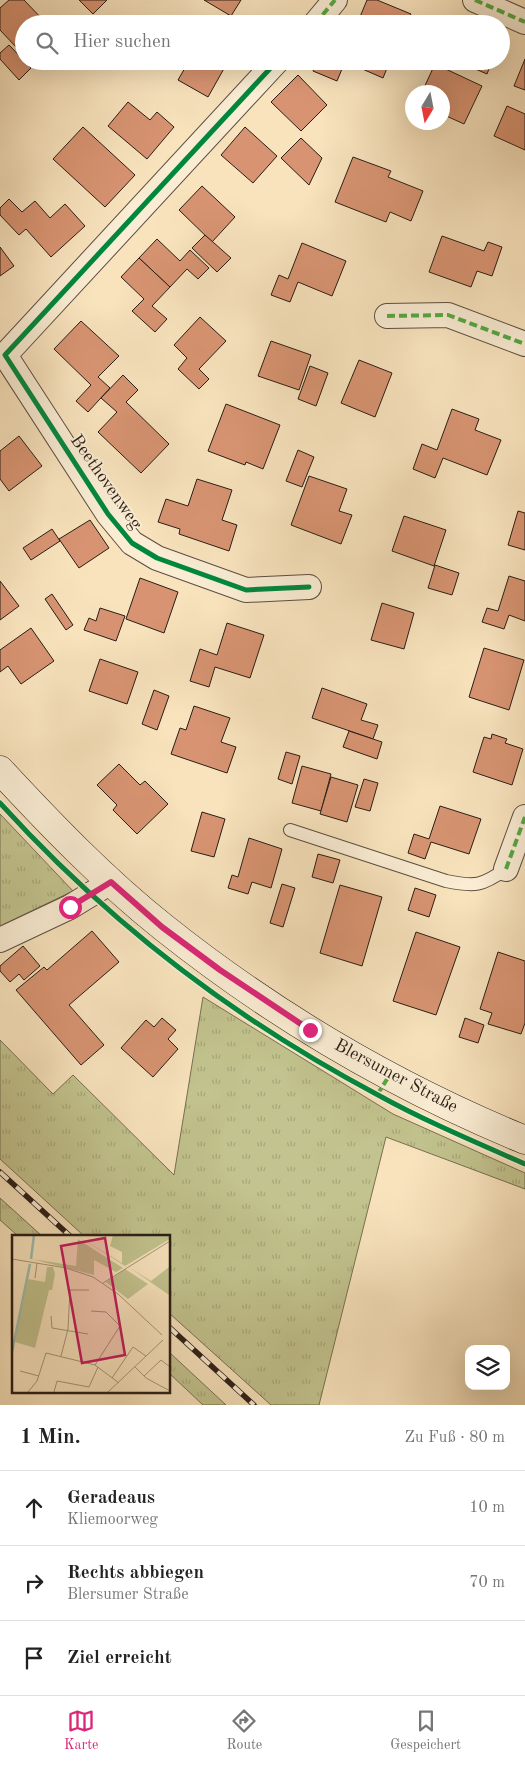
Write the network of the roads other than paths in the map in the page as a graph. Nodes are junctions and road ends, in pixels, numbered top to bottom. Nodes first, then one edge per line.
1 (335, 0) edge
2 (475, 0) edge
3 (322, 15) edge
4 (509, 15) edge
5 (510, 15) edge
6 (525, 22) edge
7 (268, 70) edge
8 (387, 316) dead end
9 (525, 344) edge
10 (2, 351) edge
11 (309, 587) dead end
12 (0, 770) edge
13 (525, 817) edge
14 (290, 830) dead end
15 (506, 869) joint
16 (111, 882) junction
17 (0, 940) edge
18 (525, 1140) edge

1 - 3 street
2 - 4 street
5 - 6 street
7 - 10 street, Beethovenweg
8 - 9 street
10 - 11 street, Beethovenweg
12 - 16 main road, Blersumer Straße
13 - 15 street
14 - 15 lane
16 - 17 street
16 - 18 main road, Blersumer Straße

